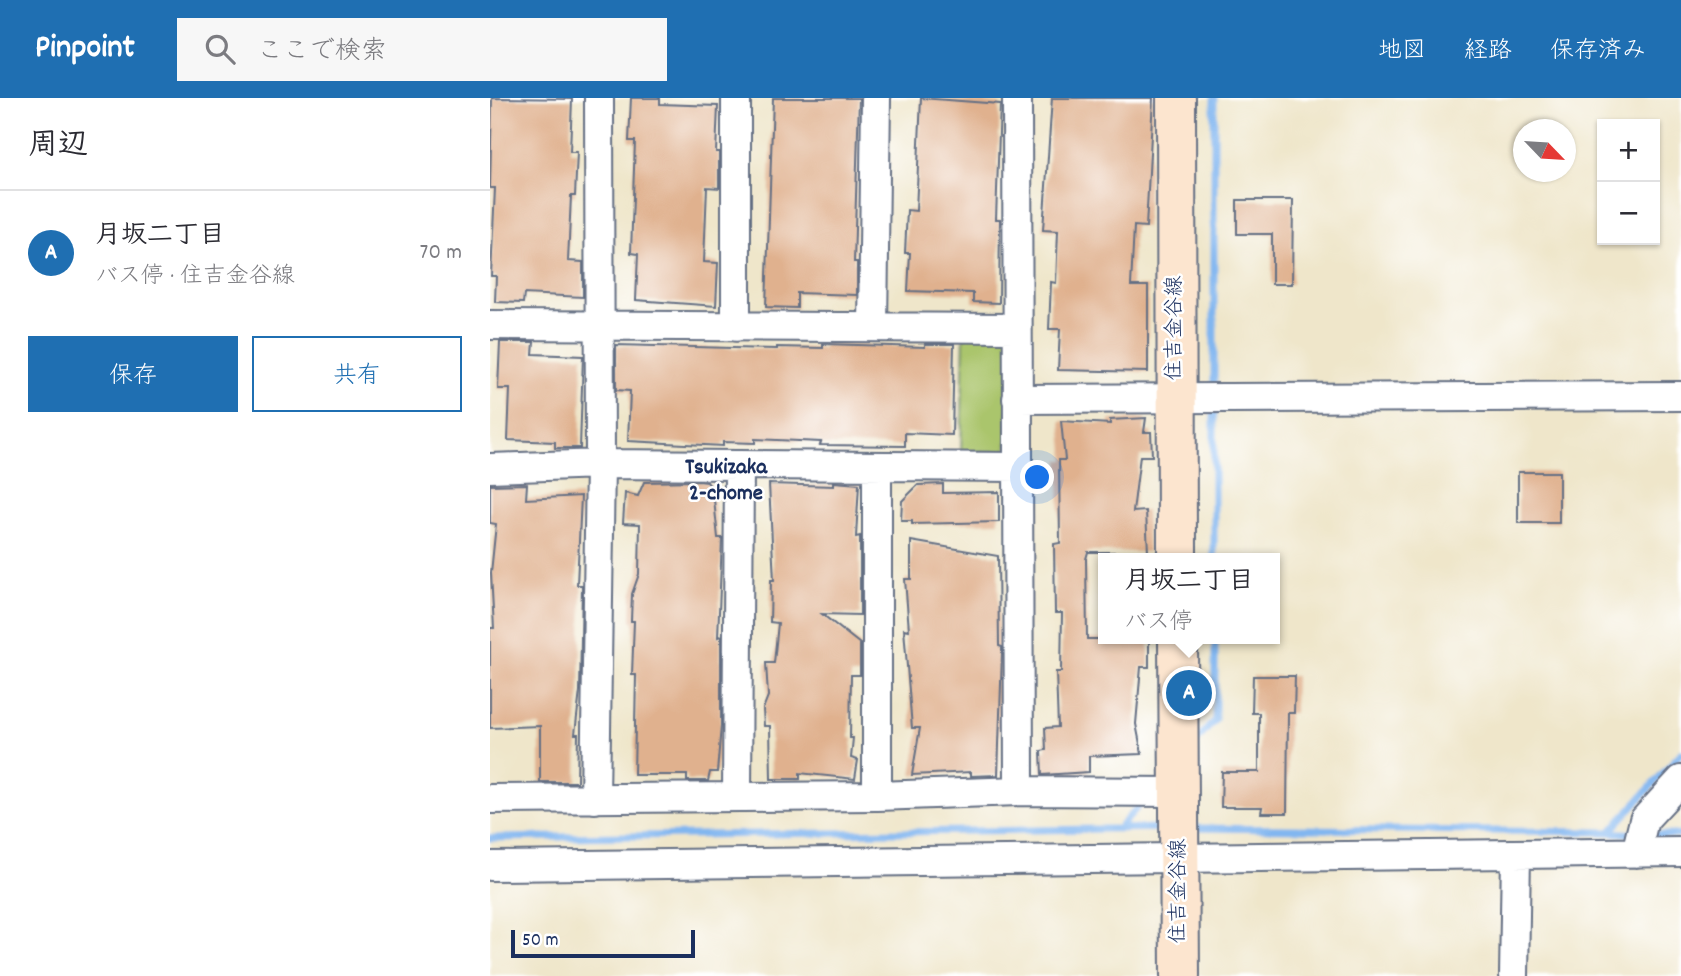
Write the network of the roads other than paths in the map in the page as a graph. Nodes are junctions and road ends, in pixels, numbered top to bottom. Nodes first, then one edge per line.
1 (599, 98) edge
2 (736, 98) edge
3 (876, 98) edge
4 (1017, 98) edge
5 (1176, 98) edge
6 (490, 325) edge
7 (598, 327) junction
8 (736, 327) junction
9 (873, 327) junction
10 (1016, 328) junction
11 (1681, 396) edge
12 (1017, 399) junction
13 (1187, 399) junction
14 (600, 464) junction
15 (739, 465) junction
16 (877, 466) junction
17 (1018, 467) junction
18 (490, 468) edge
19 (1177, 553) edge
20 (1178, 644) edge
21 (1681, 780) edge
22 (1019, 791) junction
23 (877, 796) junction
24 (737, 797) junction
25 (490, 799) edge
26 (595, 799) junction
27 (1171, 812) junction
28 (1636, 852) junction
29 (1681, 852) edge
30 (1516, 853) junction
31 (490, 866) edge
32 (1180, 976) edge
33 (1514, 976) edge

1 - 7 street
2 - 8 street
3 - 9 street
4 - 10 street
5 - 13 main road, 住吉金谷線
6 - 7 street
7 - 8 street
7 - 14 street
8 - 9 street
9 - 10 street
10 - 12 street
11 - 13 street
12 - 13 street
12 - 17 street
13 - 19 main road, 住吉金谷線
14 - 15 street
14 - 18 street
14 - 26 street
15 - 16 street
15 - 24 street
16 - 17 street
16 - 23 street
17 - 22 street
20 - 27 main road, 住吉金谷線
21 - 28 street
22 - 23 street
22 - 27 street
23 - 24 street
24 - 26 street
25 - 26 street
27 - 30 street
27 - 31 street
27 - 32 main road, 住吉金谷線
28 - 29 street
28 - 30 street
30 - 33 street

